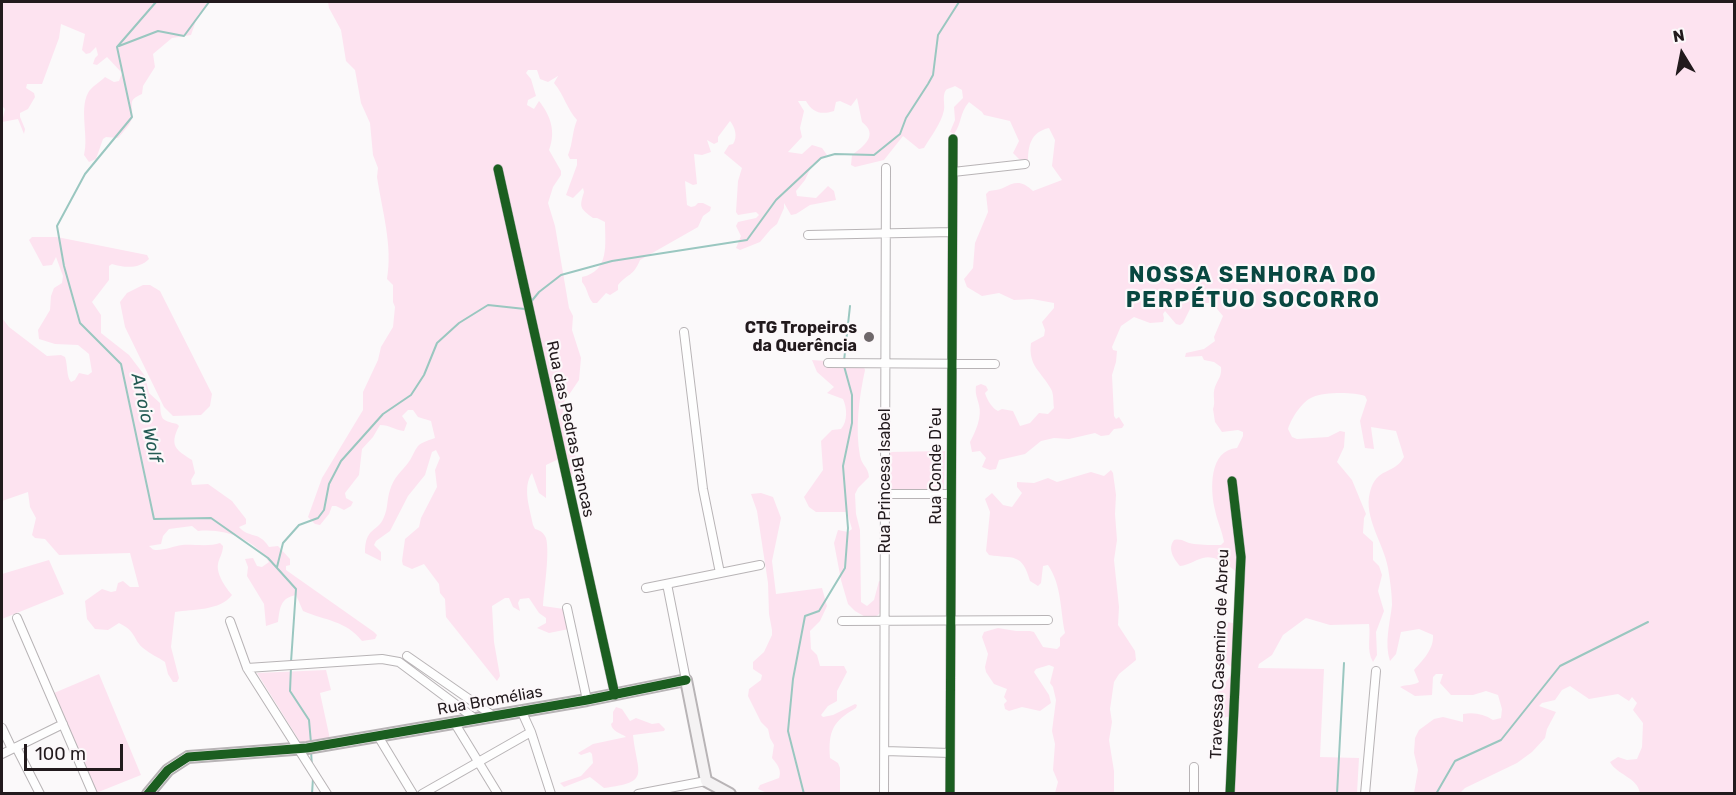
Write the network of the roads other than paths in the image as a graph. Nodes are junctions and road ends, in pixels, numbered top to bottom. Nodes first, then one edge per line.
1 (953, 139) dead end
2 (1024, 164) dead end
3 (886, 168) dead end
4 (498, 169) dead end
5 (953, 172) junction
6 (952, 232) junction
7 (886, 234) junction
8 (808, 235) dead end
9 (684, 332) dead end
10 (828, 363) dead end
11 (885, 363) junction
12 (952, 364) junction
13 (995, 364) dead end
14 (1232, 481) dead end
15 (885, 494) junction
16 (951, 494) junction
17 (760, 565) dead end
18 (720, 573) junction
19 (667, 584) junction
20 (645, 588) dead end
21 (567, 608) dead end
22 (17, 618) dead end
23 (1048, 620) dead end
24 (230, 621) dead end
25 (842, 621) dead end
26 (950, 621) junction
27 (884, 622) junction
28 (407, 656) dead end
29 (247, 668) junction
30 (1376, 671) dead end
31 (431, 673) junction
32 (686, 680) junction
33 (427, 682) junction
34 (615, 694) junction
35 (587, 700) junction
36 (521, 710) junction
37 (492, 715) junction
38 (474, 718) junction
39 (454, 722) junction
40 (63, 724) junction
41 (2, 728) edge
42 (531, 732) junction
43 (378, 736) junction
44 (14, 748) junction
45 (299, 749) junction
46 (885, 751) junction
47 (950, 753) junction
48 (2, 754) edge
49 (478, 762) junction
50 (1194, 767) dead end
51 (706, 781) junction
52 (40, 794) edge
53 (93, 794) edge
54 (148, 794) edge
55 (327, 794) edge
56 (413, 794) edge
57 (423, 794) edge
58 (498, 794) edge
59 (551, 794) edge
60 (638, 794) edge
61 (730, 794) edge
62 (884, 794) edge
63 (950, 794) edge
64 (1194, 794) edge
65 (1230, 794) edge
66 (1365, 794) edge

1 - 5 street, Rua Conde D'eu
2 - 5 street
3 - 7 street, Rua Princesa Isabel
4 - 34 street, Rua das Pedras Brancas
5 - 6 street, Rua Conde D'eu
6 - 7 street
6 - 12 street, Rua Conde D'eu
7 - 8 street
7 - 11 street, Rua Princesa Isabel
9 - 18 street
10 - 11 street
11 - 12 street
11 - 15 street, Rua Princesa Isabel
12 - 13 street
12 - 16 street, Rua Conde D'eu
14 - 65 street, Travessa Casemiro de Abreu
15 - 16 street
15 - 27 street, Rua Princesa Isabel
16 - 26 street, Rua Conde D'eu
17 - 18 street
18 - 19 street
19 - 20 street
19 - 32 street
21 - 35 street
22 - 40 street
23 - 26 street
24 - 29 street
25 - 27 street
26 - 27 street
26 - 47 street, Rua Conde D'eu
27 - 46 street, Rua Princesa Isabel
28 - 31 street
29 - 33 street
29 - 45 street
30 - 66 street
31 - 33 street
31 - 37 street
32 - 34 street, Rua Bromélias
32 - 51 street
33 - 38 street
34 - 35 street, Rua Bromélias
35 - 36 street, Rua Bromélias
36 - 37 street, Rua Bromélias
36 - 42 street
37 - 38 street, Rua Bromélias
38 - 39 street, Rua Bromélias
39 - 43 street, Rua Bromélias
39 - 49 street
40 - 44 street
40 - 53 street
41 - 44 street
42 - 49 street
42 - 59 street
43 - 45 street, Rua Bromélias
43 - 56 street
44 - 48 street
44 - 52 street
45 - 54 street, Rua Bromélias
45 - 55 street
46 - 47 street
46 - 62 street, Rua Princesa Isabel
47 - 63 street, Rua Conde D'eu
49 - 57 street
49 - 58 street
50 - 64 street
51 - 60 street
51 - 61 street

